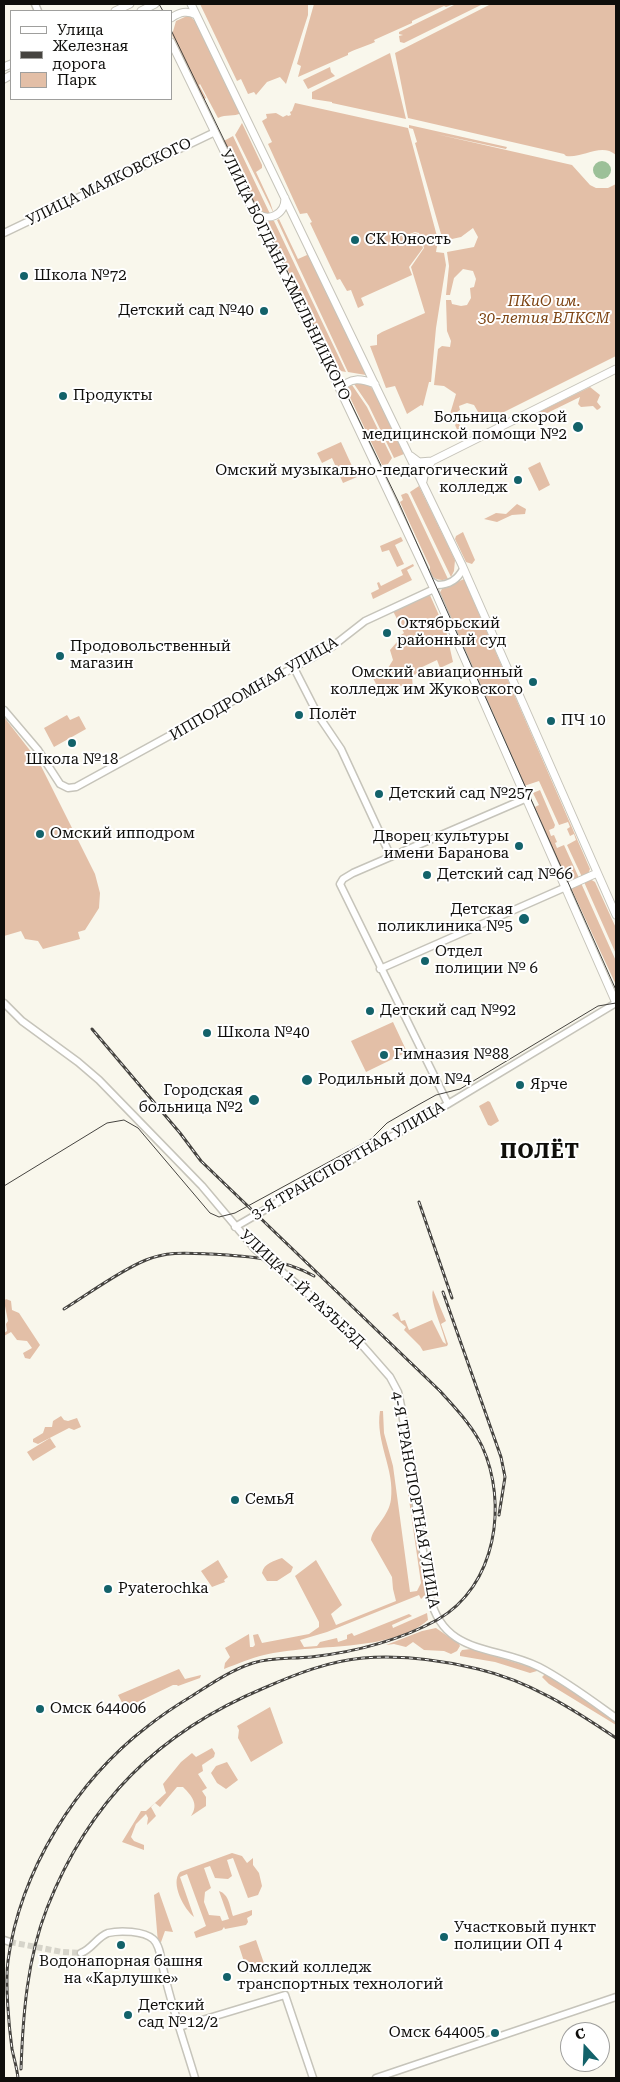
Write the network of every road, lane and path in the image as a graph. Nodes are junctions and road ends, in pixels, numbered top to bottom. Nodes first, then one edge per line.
1 (130, 4) edge
2 (191, 4) edge
3 (117, 10) edge
4 (197, 16) junction
5 (172, 17) edge
6 (172, 44) edge
7 (215, 132) junction
8 (285, 197) junction
9 (253, 210) junction
10 (4, 233) edge
11 (616, 369) edge
12 (375, 384) junction
13 (340, 390) junction
14 (410, 456) junction
15 (432, 461) junction
16 (423, 483) junction
17 (463, 569) junction
18 (430, 580) junction
19 (434, 589) junction
20 (294, 668) junction
21 (4, 710) edge
22 (527, 798) junction
23 (391, 857) junction
24 (597, 872) junction
25 (566, 887) junction
26 (616, 915) edge
27 (380, 969) junction
28 (4, 1003) edge
29 (616, 1003) edge
30 (448, 1104) junction
31 (235, 1227) junction
32 (369, 1351) joint
33 (616, 1718) edge
34 (81, 1953) tunnel mouth
35 (616, 1998) edge
36 (179, 2027) junction
37 (195, 2078) edge
38 (313, 2078) edge
39 (376, 2078) edge

1 - 3 main road
2 - 4 main road
4 - 5 main road
4 - 8 main road
6 - 7 main road, УЛИЦА БОГДАНА ХМЕЛЬНИЦКОГО
7 - 9 main road, УЛИЦА БОГДАНА ХМЕЛЬНИЦКОГО
7 - 10 main road, УЛИЦА МАЯКОВСКОГО
8 - 9 main road
8 - 12 main road
9 - 13 main road, УЛИЦА БОГДАНА ХМЕЛЬНИЦКОГО
11 - 15 main road
12 - 13 main road
12 - 14 main road
13 - 18 main road, УЛИЦА БОГДАНА ХМЕЛЬНИЦКОГО
14 - 15 main road
14 - 16 main road
15 - 16 main road
16 - 17 main road
17 - 18 main road
17 - 24 main road
18 - 19 main road, УЛИЦА БОГДАНА ХМЕЛЬНИЦКОГО
19 - 20 main road, ИППОДРОМНАЯ УЛИЦА
19 - 22 main road, УЛИЦА БОГДАНА ХМЕЛЬНИЦКОГО
20 - 21 main road, ИППОДРОМНАЯ УЛИЦА
20 - 23 main road
22 - 23 main road
22 - 25 main road, УЛИЦА БОГДАНА ХМЕЛЬНИЦКОГО
23 - 27 main road
24 - 25 main road
24 - 26 main road
25 - 27 main road
25 - 29 main road, УЛИЦА БОГДАНА ХМЕЛЬНИЦКОГО
27 - 30 main road
28 - 31 main road, УЛИЦА 1-Й РАЗЪЕЗД
29 - 30 main road, 3-Я ТРАНСПОРТНАЯ УЛИЦА
30 - 31 main road, 3-Я ТРАНСПОРТНАЯ УЛИЦА
31 - 32 main road, УЛИЦА 1-Й РАЗЪЕЗД
32 - 33 main road, 4-Я ТРАНСПОРТНАЯ УЛИЦА
34 - 36 main road
35 - 39 main road
36 - 37 main road
36 - 38 main road

